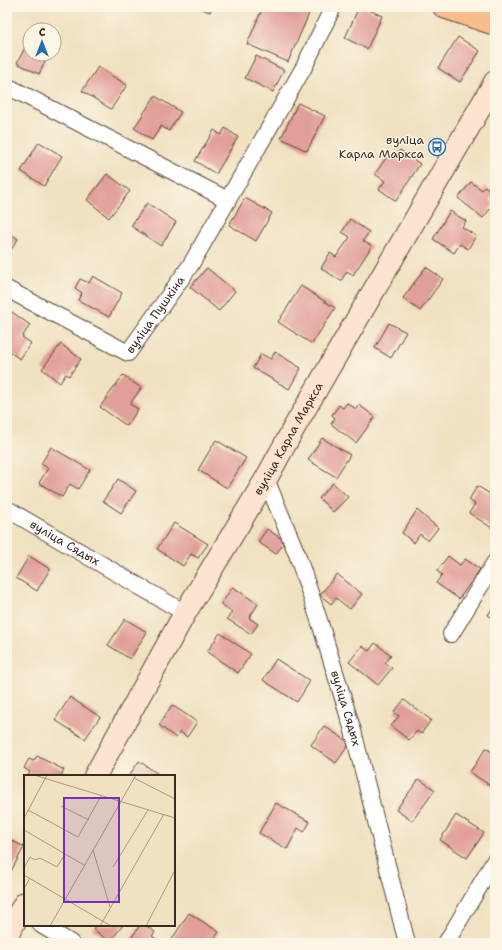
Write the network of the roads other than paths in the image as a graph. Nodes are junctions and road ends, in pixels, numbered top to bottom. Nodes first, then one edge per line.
1 (333, 7) edge
2 (444, 7) edge
3 (495, 24) edge
4 (495, 82) edge
5 (7, 86) edge
6 (228, 200) junction
7 (7, 289) edge
8 (266, 479) junction
9 (8, 512) edge
10 (495, 562) edge
11 (185, 613) junction
12 (451, 634) dead end
13 (96, 775) edge
14 (495, 860) edge
15 (19, 908) edge
16 (44, 926) edge
17 (7, 935) edge
18 (71, 943) edge
19 (406, 943) edge
20 (446, 943) edge

1 - 6 street, вуліца Пушкіна
2 - 3 main road
4 - 8 street, вуліца Карла Маркса
5 - 6 street
6 - 7 street, вуліца Пушкіна
8 - 11 street, вуліца Карла Маркса
8 - 19 street, вуліца Сядых
9 - 11 street, вуліца Сядых
10 - 12 street
11 - 13 street, вуліца Карла Маркса
14 - 20 street
15 - 17 street
16 - 18 street

